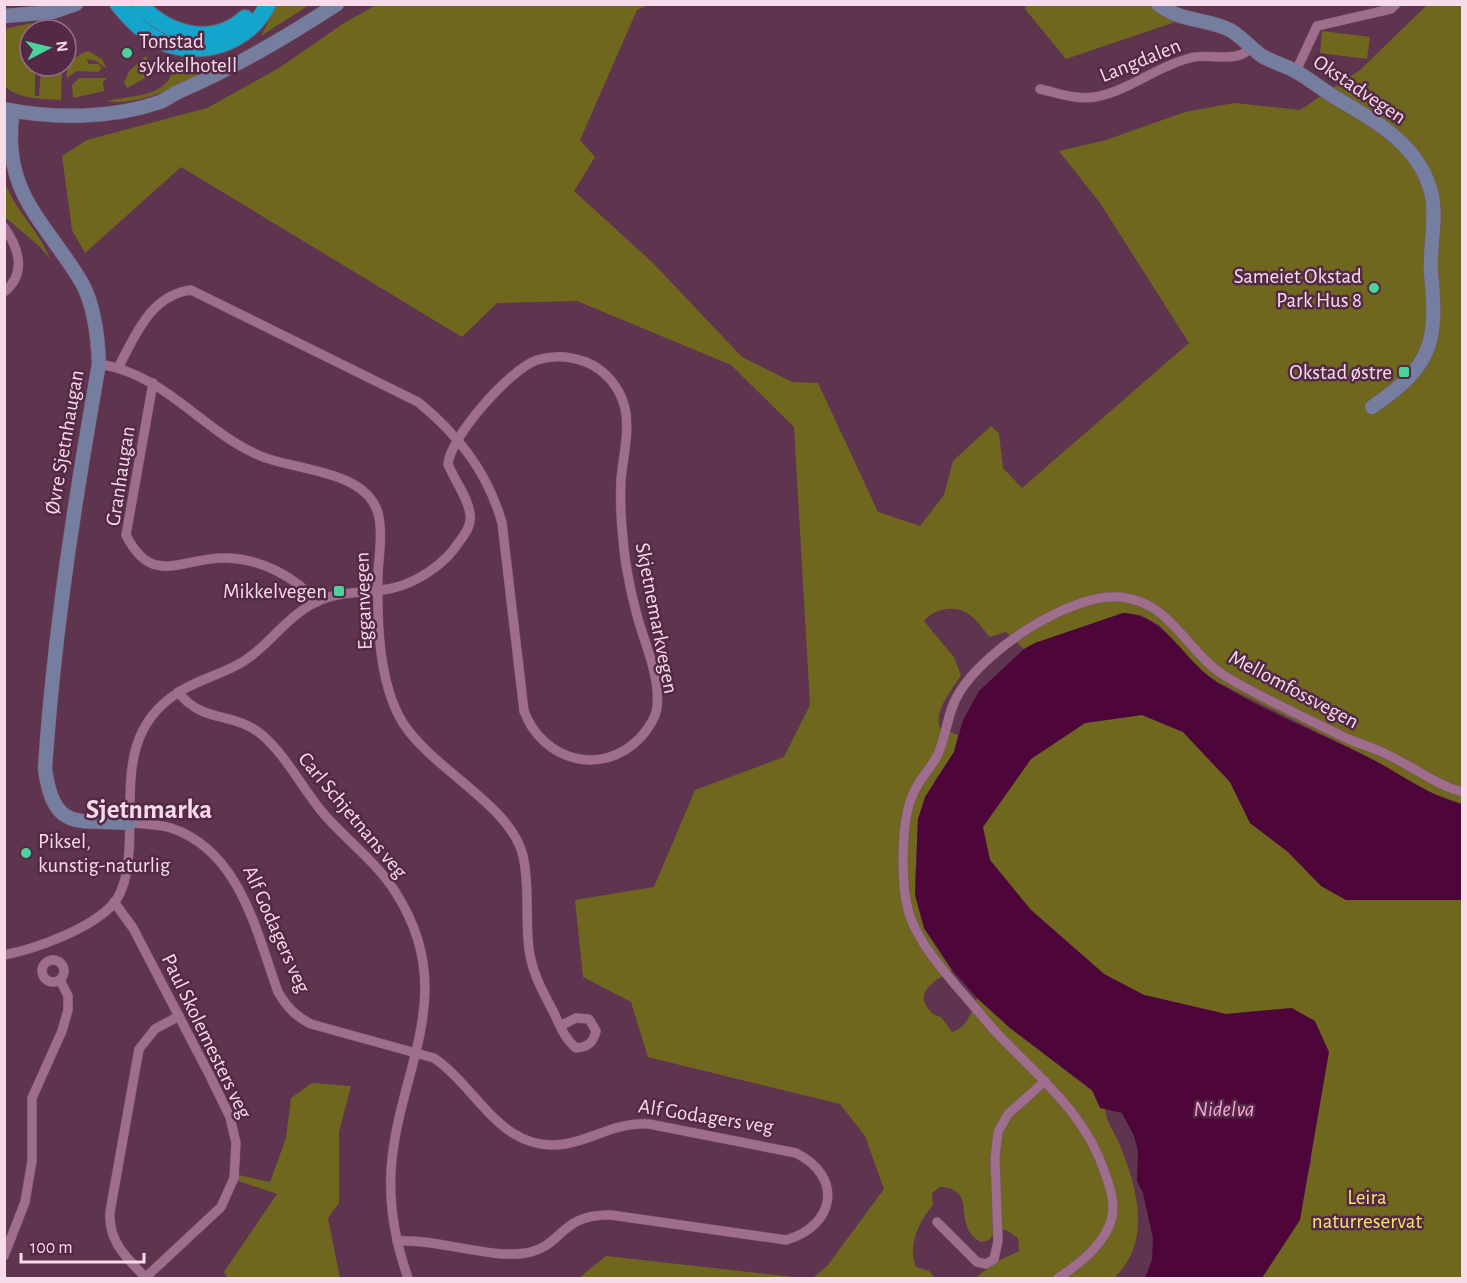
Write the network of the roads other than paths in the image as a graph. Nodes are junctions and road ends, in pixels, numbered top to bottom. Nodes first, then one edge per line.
1 (52, 4) edge
2 (76, 4) edge
3 (118, 4) edge
4 (139, 4) edge
5 (256, 4) edge
6 (268, 4) edge
7 (337, 4) edge
8 (1158, 4) edge
9 (1396, 4) edge
10 (4, 8) edge
11 (4, 16) edge
12 (1251, 47) junction
13 (1296, 71) junction
14 (1040, 89) dead end
15 (9, 106) edge
16 (4, 227) edge
17 (4, 292) edge
18 (99, 364) junction
19 (119, 366) junction
20 (153, 383) junction
21 (1372, 407) dead end
22 (456, 441) junction
23 (378, 590) junction
24 (316, 602) junction
25 (178, 692) junction
26 (1462, 792) edge
27 (57, 810) joint
28 (130, 823) junction
29 (114, 902) junction
30 (4, 955) edge
31 (60, 980) dead end
32 (178, 1016) junction
33 (560, 1026) dead end
34 (418, 1053) junction
35 (1045, 1081) junction
36 (937, 1222) dead end
37 (397, 1241) junction
38 (4, 1256) edge
39 (146, 1278) edge
40 (408, 1278) edge
41 (1058, 1278) edge

1 - 10 street
2 - 11 street
3 - 6 highway
4 - 5 highway
7 - 15 street
8 - 12 street, Okstadvegen
9 - 13 street
12 - 13 street, Okstadvegen
12 - 14 street, Langdalen
13 - 21 street, Okstadvegen
15 - 18 street, Øvre Sjetnhaugan
16 - 17 street
18 - 19 street, Egganvegen
18 - 27 street, Øvre Sjetnhaugan
19 - 20 street, Egganvegen
19 - 22 street, Skjetnemarkvegen
20 - 23 street, Egganvegen
20 - 24 street, Granhaugan
22 - 22 street, Skjetnemarkvegen
22 - 23 street
23 - 24 street
23 - 33 street, Egganvegen
24 - 25 street
25 - 28 street
25 - 34 street, Carl Schjetnans veg
26 - 35 street, Mellomfossvegen
27 - 28 street, Alf Godagers veg
28 - 29 street
28 - 34 street, Alf Godagers veg
29 - 30 street
29 - 32 street, Paul Skolemesters veg
31 - 38 street
32 - 39 street
32 - 39 street, Paul Skolemesters veg
34 - 37 street, Carl Schjetnans veg
34 - 37 street, Alf Godagers veg
35 - 36 street
35 - 41 street, Mellomfossvegen
37 - 40 street, Carl Schjetnans veg

